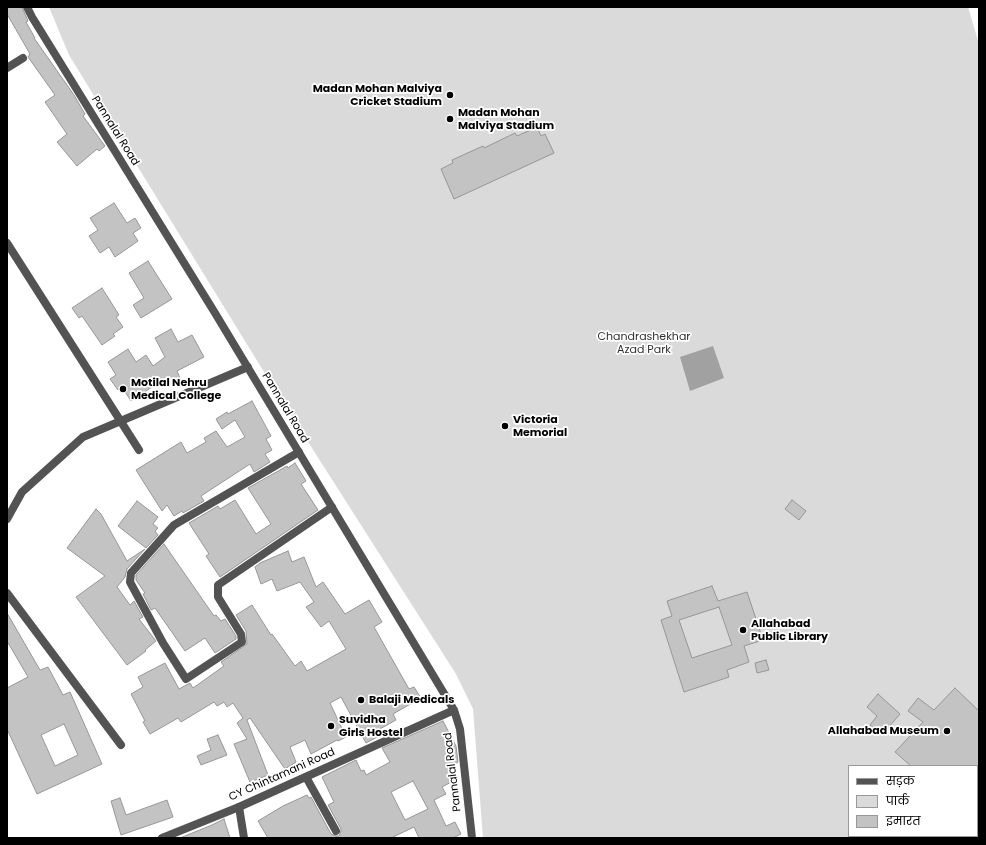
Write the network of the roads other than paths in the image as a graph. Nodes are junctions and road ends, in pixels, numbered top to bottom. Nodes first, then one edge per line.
1 (28, 7) edge
2 (23, 58) dead end
3 (7, 68) edge
4 (7, 243) edge
5 (248, 367) junction
6 (120, 421) junction
7 (139, 450) dead end
8 (299, 452) junction
9 (332, 507) junction
10 (7, 518) edge
11 (7, 593) edge
12 (454, 710) junction
13 (121, 745) dead end
14 (306, 777) junction
15 (239, 807) junction
16 (336, 831) dead end
17 (162, 838) edge
18 (244, 838) edge
19 (472, 838) edge

1 - 5 street, Pannalal Road
2 - 3 street
4 - 6 street
5 - 6 street
5 - 8 street, Pannalal Road
6 - 7 street
6 - 10 street
8 - 9 street, Pannalal Road
8 - 9 street
9 - 12 street, Pannalal Road
11 - 13 street
12 - 14 street, CY Chintamani Road
12 - 19 street, Pannalal Road
14 - 15 street, CY Chintamani Road
14 - 16 street
15 - 17 street, CY Chintamani Road
15 - 18 street

